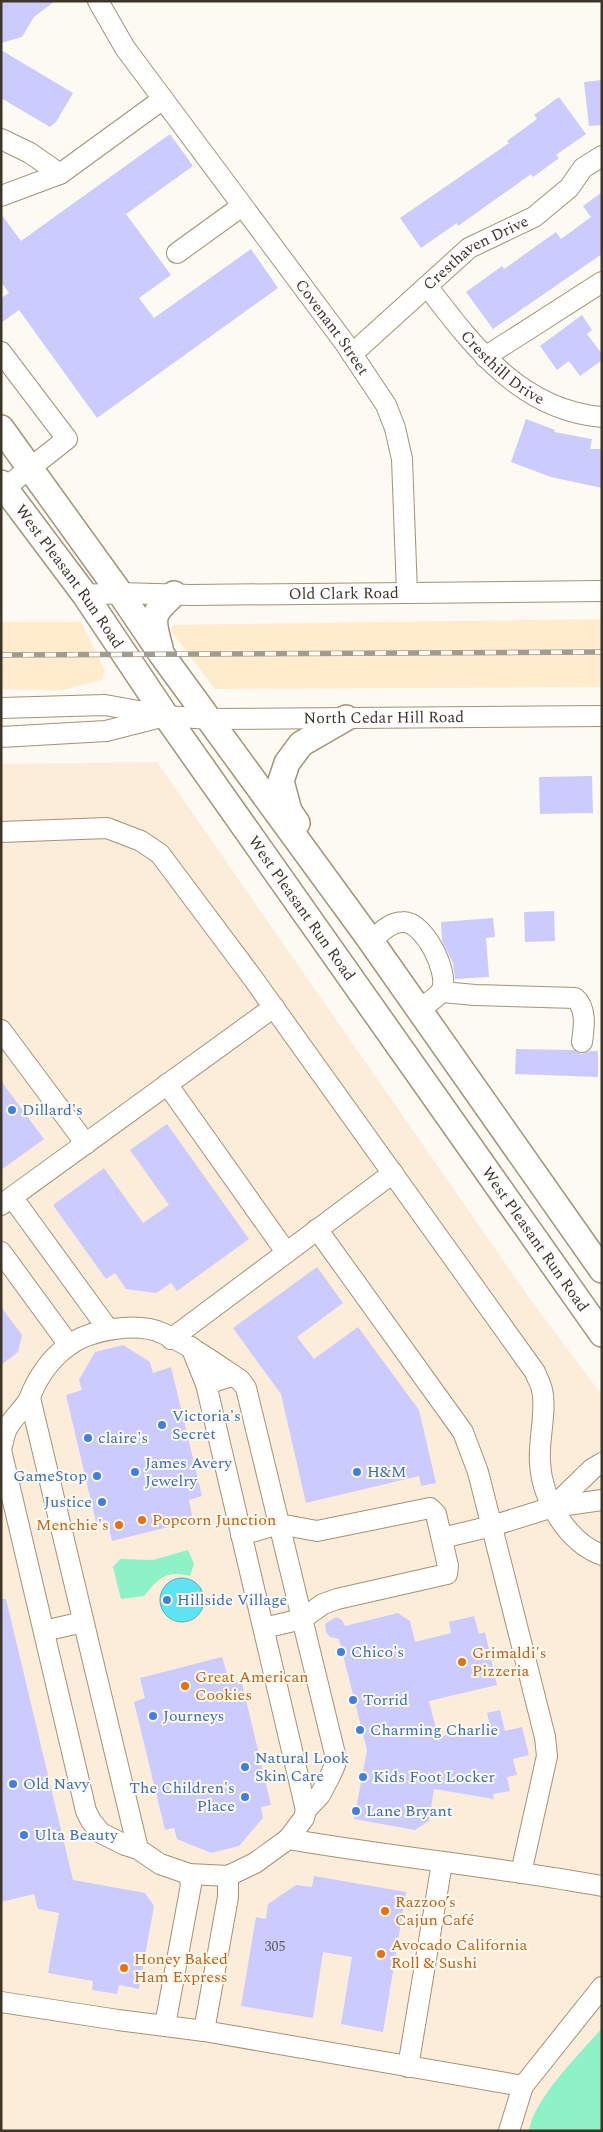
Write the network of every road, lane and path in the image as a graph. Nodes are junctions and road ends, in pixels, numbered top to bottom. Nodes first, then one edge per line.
1 (98, 1) edge
2 (163, 99) junction
3 (1, 139) edge
4 (602, 156) edge
5 (60, 174) junction
6 (1, 196) edge
7 (242, 206) junction
8 (177, 253) dead end
9 (602, 282) edge
10 (427, 286) junction
11 (1, 352) edge
12 (352, 354) junction
13 (485, 357) junction
14 (602, 417) edge
15 (1, 428) edge
16 (30, 468) junction
17 (3, 487) edge
18 (602, 591) edge
19 (120, 593) junction
20 (407, 593) junction
21 (174, 594) junction
22 (84, 595) junction
23 (162, 655) junction
24 (1, 708) edge
25 (166, 716) junction
26 (602, 716) edge
27 (346, 718) junction
28 (210, 719) junction
29 (1, 736) edge
30 (1, 832) edge
31 (369, 939) junction
32 (442, 992) junction
33 (274, 1007) junction
34 (419, 1009) junction
35 (1, 1030) edge
36 (582, 1042) dead end
37 (168, 1084) junction
38 (86, 1144) junction
39 (393, 1173) junction
40 (6, 1201) edge
41 (317, 1229) junction
42 (1, 1252) edge
43 (286, 1252) junction
44 (602, 1270) edge
45 (108, 1329) junction
46 (602, 1334) edge
47 (171, 1339) junction
48 (68, 1345) junction
49 (192, 1348) junction
50 (240, 1380) junction
51 (206, 1384) junction
52 (30, 1398) junction
53 (1, 1450) edge
54 (602, 1462) edge
55 (602, 1500) edge
56 (553, 1507) junction
57 (279, 1524) junction
58 (492, 1526) junction
59 (242, 1535) junction
60 (442, 1538) junction
61 (602, 1555) edge
62 (302, 1619) junction
63 (83, 1622) junction
64 (264, 1628) junction
65 (44, 1631) junction
66 (306, 1810) junction
67 (288, 1840) junction
68 (138, 1849) junction
69 (442, 1863) junction
70 (521, 1873) junction
71 (189, 1874) junction
72 (228, 1876) junction
73 (602, 1886) edge
74 (602, 1987) edge
75 (1, 2002) edge
76 (165, 2026) junction
77 (204, 2031) junction
78 (408, 2067) junction
79 (523, 2086) junction
80 (509, 2131) edge

1 - 2 street, Covenant Street
2 - 5 street
2 - 7 street, Covenant Street
3 - 5 street
4 - 10 street, Cresthaven Drive
5 - 6 street
7 - 8 street
7 - 12 street, Covenant Street
9 - 13 street
10 - 12 street, Cresthaven Drive
10 - 13 street, Cresthill Drive
11 - 16 street
12 - 20 street, Covenant Street
13 - 14 street, Cresthill Drive
15 - 16 main road, West Pleasant Run Road
16 - 17 street
16 - 19 main road, West Pleasant Run Road
17 - 22 main road, West Pleasant Run Road
18 - 20 street, Old Clark Road
19 - 21 street, Old Clark Road
19 - 22 street, Old Clark Road
19 - 23 main road, West Pleasant Run Road
20 - 21 street, Old Clark Road
21 - 23 main road
22 - 25 main road, West Pleasant Run Road
23 - 28 main road, West Pleasant Run Road
24 - 25 street, North Cedar Hill Road
25 - 28 street, North Cedar Hill Road
25 - 29 street, North Cedar Hill Road
25 - 46 main road, West Pleasant Run Road
26 - 27 street, North Cedar Hill Road
27 - 28 street, North Cedar Hill Road
27 - 31 main road
28 - 31 main road, West Pleasant Run Road
30 - 33 street
31 - 32 street
31 - 34 main road, West Pleasant Run Road
32 - 34 street
32 - 36 street
33 - 37 street
33 - 39 street
34 - 44 main road, West Pleasant Run Road
35 - 38 street
37 - 38 street
37 - 43 street
38 - 40 street
39 - 41 street
39 - 56 street
40 - 45 street
41 - 43 street
41 - 58 street
42 - 48 street
43 - 47 street
45 - 47 street
45 - 48 street
47 - 49 street
48 - 52 street
49 - 50 street
49 - 51 street
50 - 51 street
50 - 57 street
51 - 59 street
52 - 53 street
52 - 63 street
53 - 65 street
54 - 56 street
55 - 56 street
56 - 58 street
56 - 61 street
57 - 59 street
57 - 60 street
57 - 62 street
58 - 60 street
58 - 70 street
59 - 64 street
60 - 62 street
62 - 64 street
62 - 66 street
63 - 65 street
63 - 68 street
64 - 66 street
65 - 68 street
66 - 67 street
67 - 69 street
67 - 72 street
68 - 71 street
69 - 70 street
69 - 78 street
70 - 73 street
71 - 72 street
71 - 76 street
72 - 77 street
74 - 79 street
75 - 76 street
76 - 77 street
77 - 78 street
78 - 79 street
79 - 80 street

